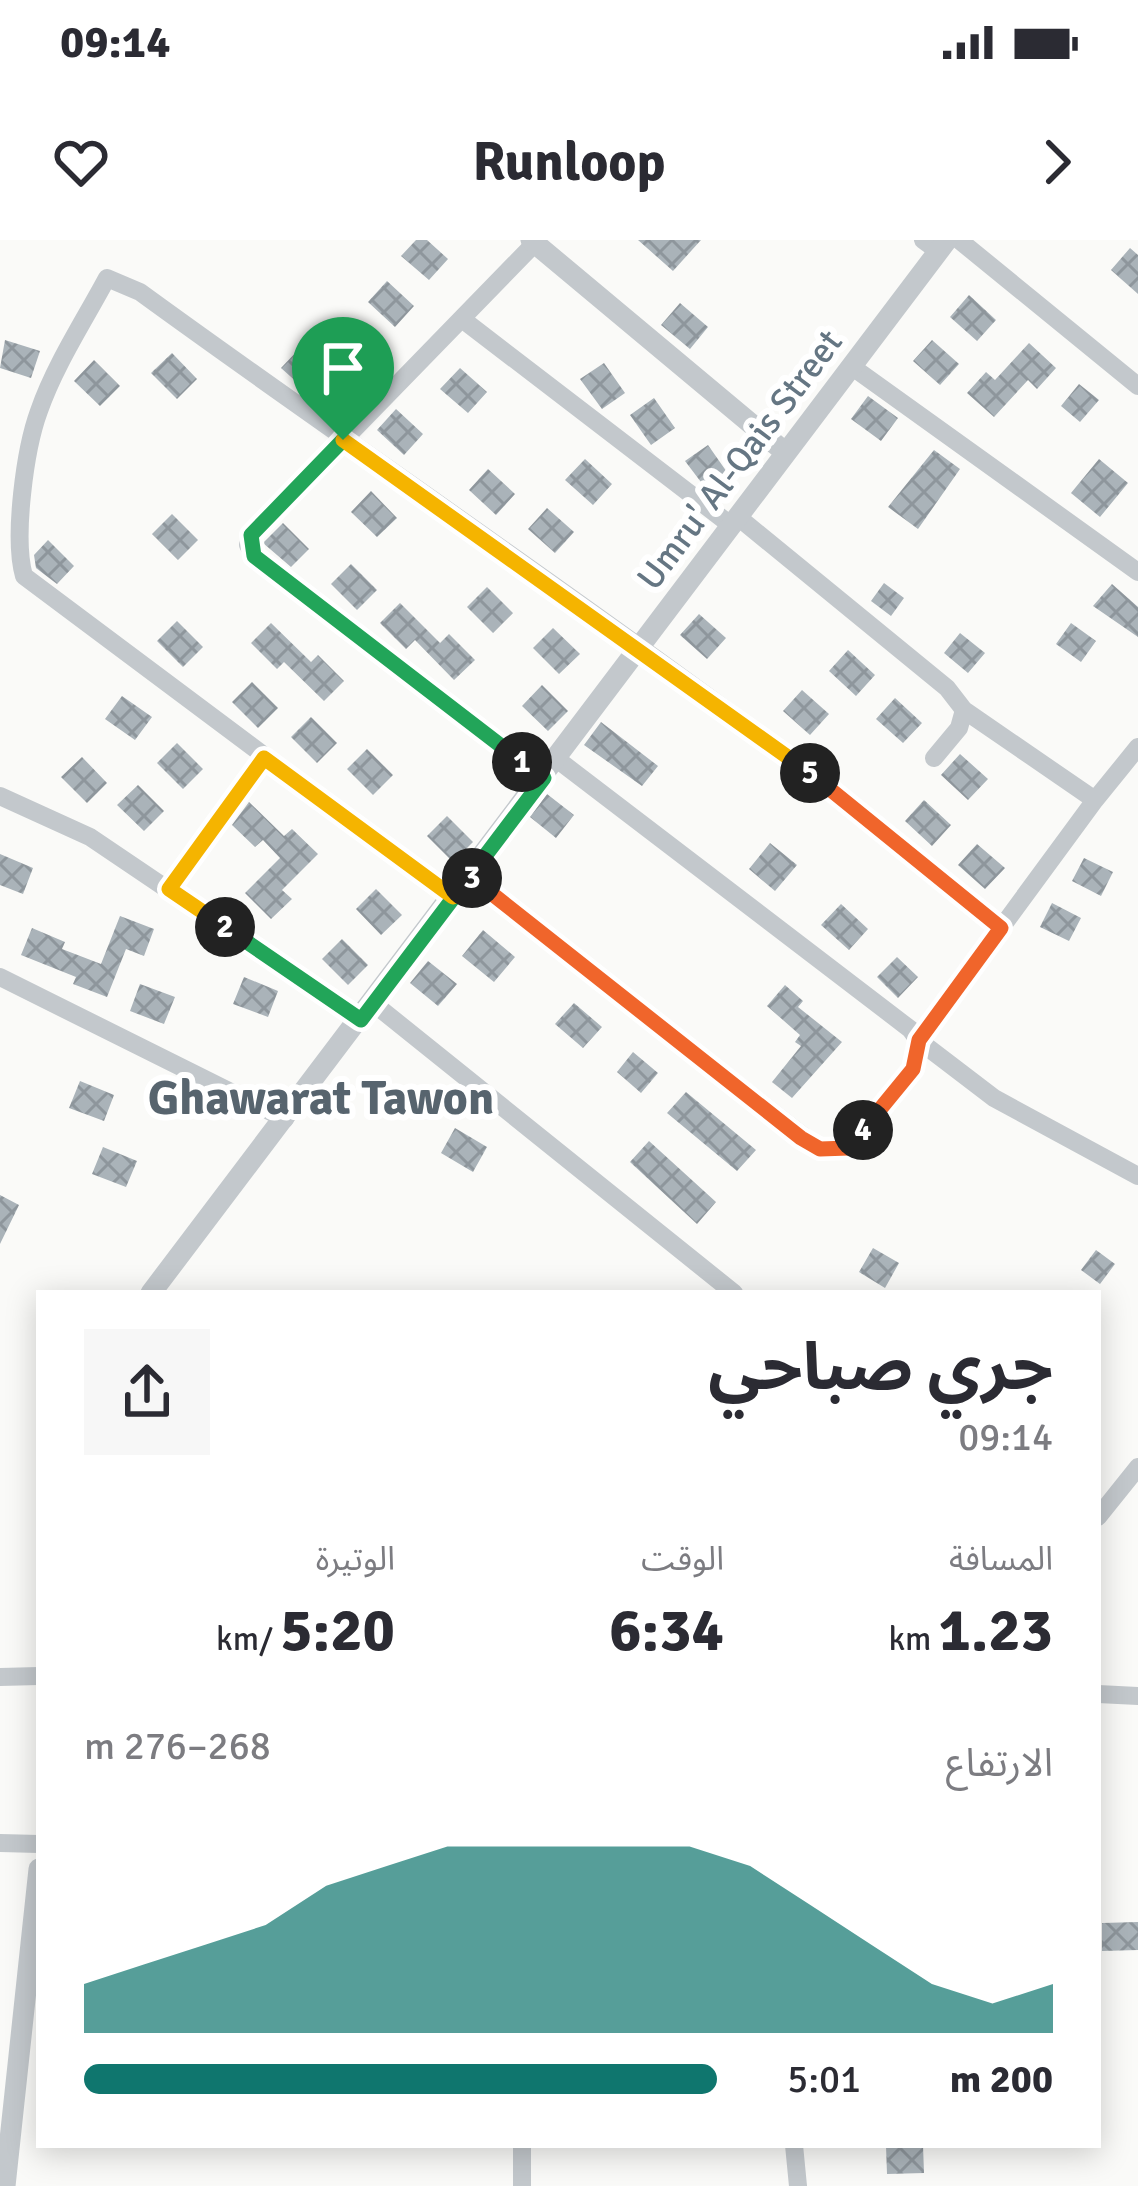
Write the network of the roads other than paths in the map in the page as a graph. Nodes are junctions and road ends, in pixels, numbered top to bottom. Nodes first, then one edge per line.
1 (958, 240) edge
2 (534, 241) edge
3 (936, 244) edge
4 (462, 319) junction
5 (850, 366) junction
6 (1138, 386) edge
7 (343, 440) junction
8 (786, 453) junction
9 (735, 522) junction
10 (1138, 572) edge
11 (641, 648) junction
12 (964, 710) junction
13 (1138, 747) edge
14 (264, 758) junction
15 (934, 758) dead end
16 (558, 760) junction
17 (544, 778) junction
18 (0, 796) edge
19 (1095, 800) junction
20 (470, 876) junction
21 (169, 889) junction
22 (453, 897) junction
23 (1001, 928) junction
24 (0, 976) edge
25 (367, 1012) junction
26 (919, 1040) junction
27 (285, 1119) junction
28 (1138, 1176) edge
29 (154, 1290) edge
30 (730, 1290) edge
31 (1138, 1467) edge
32 (1105, 1496) edge
33 (36, 1676) edge
34 (0, 1677) edge
35 (1101, 1694) edge
36 (1138, 1696) edge
37 (0, 1844) edge
38 (36, 1844) edge
39 (36, 1897) edge
40 (522, 2148) edge
41 (794, 2148) edge
42 (5, 2186) edge
43 (522, 2186) edge
44 (798, 2186) edge

1 - 6 street
2 - 4 street
2 - 8 street
3 - 5 street, Umru' Al-Qais Street
4 - 7 street
4 - 9 street
5 - 8 street, Umru' Al-Qais Street
5 - 10 street
7 - 11 street
7 - 14 street
7 - 17 street
8 - 9 street, Umru' Al-Qais Street
9 - 11 street, Umru' Al-Qais Street
9 - 12 street
11 - 16 street, Umru' Al-Qais Street
11 - 23 street
12 - 15 street
12 - 19 street
13 - 19 street
14 - 21 street
14 - 22 street
16 - 17 street, Umru' Al-Qais Street
16 - 26 street
17 - 20 street, Umru' Al-Qais Street
18 - 21 street
19 - 23 street
20 - 22 street, Umru' Al-Qais Street
20 - 26 street
21 - 25 street
22 - 25 street, Umru' Al-Qais Street
23 - 26 street
24 - 27 street
25 - 27 street, Umru' Al-Qais Street
25 - 30 street
26 - 28 street
27 - 29 street, Umru' Al-Qais Street
31 - 32 street
33 - 34 street
35 - 36 street
37 - 38 street
39 - 42 street
40 - 43 street
41 - 44 street

